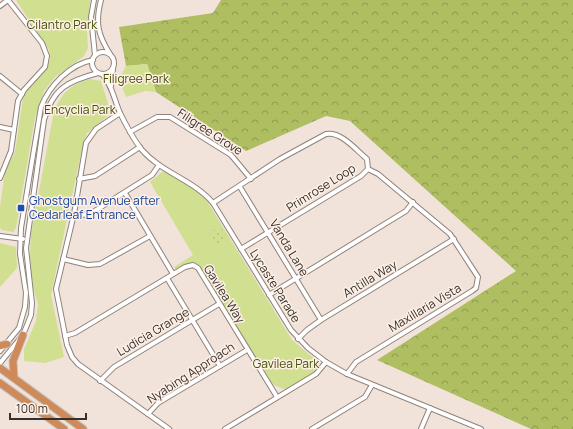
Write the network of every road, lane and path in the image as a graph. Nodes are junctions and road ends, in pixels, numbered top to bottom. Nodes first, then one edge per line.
1 (8, 0) edge
2 (94, 0) edge
3 (101, 0) edge
4 (0, 6) edge
5 (111, 56) junction
6 (94, 57) junction
7 (113, 67) junction
8 (100, 74) junction
9 (0, 76) edge
10 (111, 88) junction
11 (22, 94) junction
12 (120, 113) junction
13 (0, 127) edge
14 (14, 130) junction
15 (130, 132) junction
16 (140, 147) junction
17 (159, 165) junction
18 (368, 169) junction
19 (0, 178) edge
20 (79, 179) junction
21 (251, 179) junction
22 (240, 187) junction
23 (125, 193) junction
24 (413, 202) junction
25 (213, 203) junction
26 (74, 214) junction
27 (268, 233) junction
28 (0, 236) edge
29 (150, 236) junction
30 (21, 239) junction
31 (454, 239) junction
32 (26, 240) junction
33 (241, 249) junction
34 (63, 259) junction
35 (173, 274) junction
36 (167, 278) junction
37 (296, 278) junction
38 (269, 295) junction
39 (219, 304) junction
40 (192, 320) junction
41 (321, 320) junction
42 (23, 335) junction
43 (65, 336) junction
44 (298, 339) junction
45 (3, 345) edge
46 (247, 350) junction
47 (0, 351) edge
48 (326, 362) junction
49 (0, 363) edge
50 (220, 366) junction
51 (0, 368) edge
52 (347, 374) junction
53 (14, 378) junction
54 (100, 381) junction
55 (0, 383) edge
56 (372, 385) junction
57 (277, 397) junction
58 (430, 408) junction
59 (148, 414) junction
60 (64, 429) edge
61 (84, 429) edge
62 (169, 429) edge
63 (225, 429) edge
64 (312, 429) edge
65 (421, 429) edge
66 (481, 429) edge

1 - 4 street
1 - 11 street
2 - 6 street
3 - 5 street
5 - 6 street
5 - 7 street
6 - 8 street
6 - 30 street
7 - 8 street
7 - 10 street, Lycaste Parade
8 - 10 street, Lycaste Parade
8 - 32 street
9 - 11 street
10 - 12 street, Lycaste Parade
11 - 14 street
12 - 15 street, Lycaste Parade
12 - 20 street
13 - 14 street
14 - 19 street
15 - 16 street, Lycaste Parade
15 - 21 street, Filigree Grove
16 - 17 street, Lycaste Parade
16 - 20 street
17 - 23 street
17 - 25 street, Lycaste Parade
18 - 21 street, Primrose Loop
18 - 24 street, Maxillaria Vista
18 - 27 street, Primrose Loop
20 - 26 street
21 - 22 street, Primrose Loop
22 - 25 street, Primrose Loop
22 - 27 street, Vanda Lane
23 - 26 street
23 - 29 street
24 - 31 street, Maxillaria Vista
24 - 37 street
25 - 33 street, Lycaste Parade
26 - 34 street
27 - 33 street, Primrose Loop
27 - 37 street, Vanda Lane
28 - 30 street
29 - 34 street
29 - 35 street
30 - 32 street
30 - 45 street
31 - 41 street, Antilla Way
31 - 52 street, Maxillaria Vista
32 - 42 street
33 - 38 street, Lycaste Parade
34 - 43 street
35 - 36 street, Gavilea Way
35 - 39 street, Gavilea Way
36 - 40 street
36 - 43 street, Gavilea Way
37 - 38 street
37 - 41 street, Vanda Lane
38 - 44 street, Lycaste Parade
39 - 40 street, Ludicia Grange
39 - 46 street, Gavilea Way
40 - 50 street
40 - 54 street, Ludicia Grange
41 - 44 street, Antilla Way
42 - 49 street
42 - 53 highway
43 - 54 street
44 - 48 street, Lycaste Parade
45 - 47 street
46 - 50 street, Nyabing Approach
46 - 57 street, Gavilea Way
48 - 52 street, Lycaste Parade
48 - 57 street
50 - 59 street, Nyabing Approach
51 - 53 highway
52 - 56 street, Lycaste Parade
53 - 61 highway
54 - 59 street
55 - 60 highway
56 - 58 street, Lycaste Parade
56 - 64 street
57 - 63 street
58 - 65 street
58 - 66 street, Lycaste Parade
59 - 62 street

